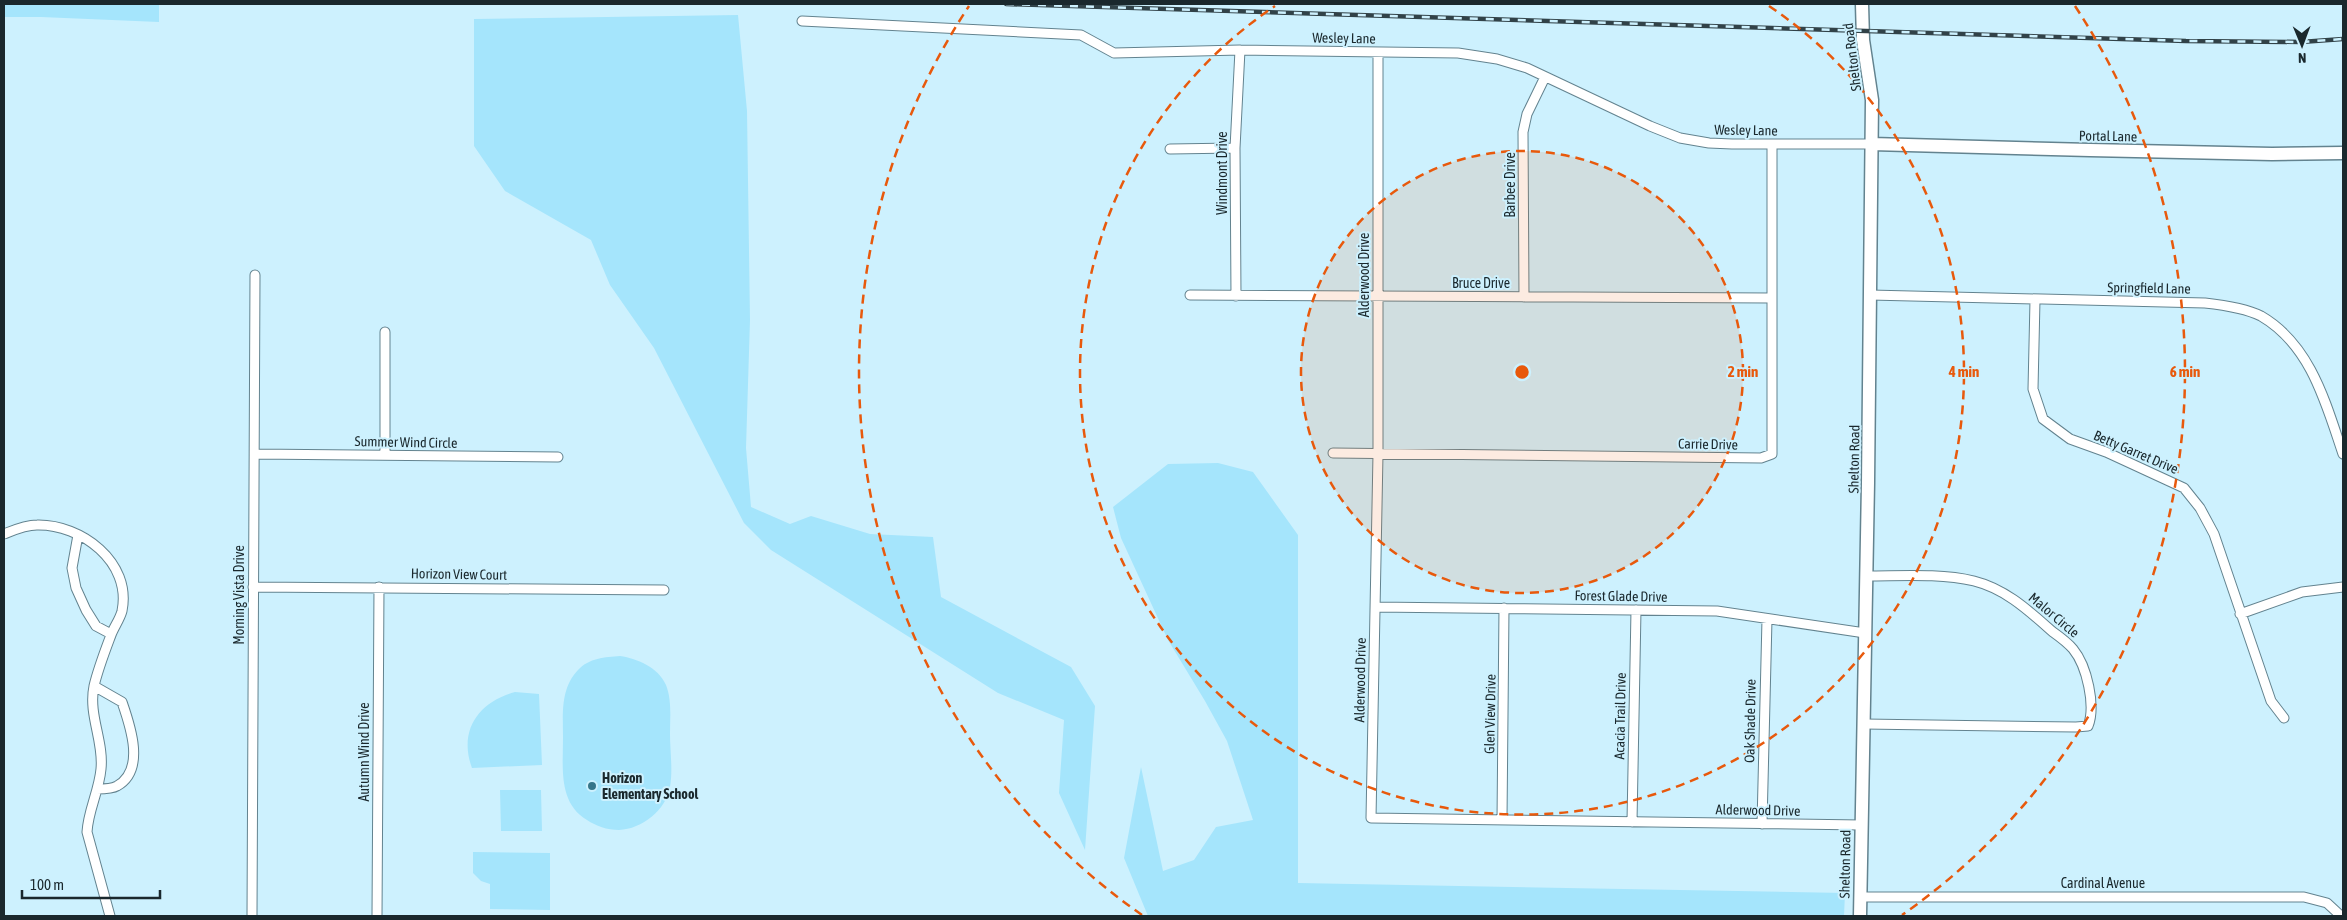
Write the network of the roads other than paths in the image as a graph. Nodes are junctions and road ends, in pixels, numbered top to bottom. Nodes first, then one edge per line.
1 (1862, 4) edge
2 (802, 22) dead end
3 (1240, 50) junction
4 (1378, 53) junction
5 (1545, 77) junction
6 (1772, 144) junction
7 (1872, 144) junction
8 (1235, 148) junction
9 (1170, 149) dead end
10 (2343, 153) edge
11 (255, 275) dead end
12 (1190, 295) dead end
13 (1870, 295) junction
14 (1236, 296) junction
15 (1378, 296) junction
16 (1524, 297) junction
17 (1771, 298) junction
18 (2035, 300) junction
19 (385, 332) dead end
20 (1333, 453) dead end
21 (255, 454) junction
22 (1378, 454) junction
23 (2343, 454) edge
24 (385, 455) junction
25 (558, 457) dead end
26 (4, 534) edge
27 (78, 535) junction
28 (1867, 576) junction
29 (253, 587) junction
30 (379, 587) junction
31 (2343, 587) edge
32 (664, 590) dead end
33 (1375, 607) junction
34 (1504, 608) junction
35 (1636, 610) junction
36 (2240, 614) junction
37 (1767, 619) junction
38 (111, 634) junction
39 (1865, 634) junction
40 (94, 686) junction
41 (2284, 718) dead end
42 (1864, 724) junction
43 (97, 789) junction
44 (1502, 820) junction
45 (1632, 822) junction
46 (1762, 824) junction
47 (1861, 826) junction
48 (1860, 896) junction
49 (110, 916) edge
50 (252, 916) edge
51 (377, 916) edge
52 (1860, 916) edge
53 (2341, 916) edge

1 - 7 street, Shelton Road
2 - 3 street, Wesley Lane
3 - 4 street, Wesley Lane
3 - 8 street, Windmont Drive
4 - 5 street, Wesley Lane
4 - 15 street, Alderwood Drive
5 - 6 street, Wesley Lane
5 - 16 street, Barbee Drive
6 - 7 street, Wesley Lane
6 - 17 street, Carrie Drive
7 - 10 street, Portal Lane
7 - 13 street, Shelton Road
8 - 9 street
8 - 14 street, Windmont Drive
11 - 21 street, Morning Vista Drive
12 - 14 street, Bruce Drive
13 - 18 street, Springfield Lane
13 - 28 street, Shelton Road
14 - 15 street, Bruce Drive
15 - 16 street, Bruce Drive
15 - 22 street, Alderwood Drive
16 - 17 street, Bruce Drive
17 - 22 street, Carrie Drive
18 - 23 street, Springfield Lane
18 - 36 street, Betty Garret Drive
19 - 24 street
20 - 22 street, Carrie Drive
21 - 24 street, Summer Wind Circle
21 - 29 street, Morning Vista Drive
22 - 33 street, Alderwood Drive
24 - 25 street, Summer Wind Circle
26 - 27 street
27 - 38 street
27 - 38 street
28 - 39 street, Shelton Road
28 - 42 street, Malor Circle
29 - 30 street, Horizon View Court
29 - 50 street, Morning Vista Drive
30 - 32 street, Horizon View Court
30 - 51 street, Autumn Wind Drive
31 - 36 street
33 - 34 street, Forest Glade Drive
33 - 44 street, Alderwood Drive
34 - 35 street, Forest Glade Drive
34 - 44 street, Glen View Drive
35 - 37 street, Forest Glade Drive
35 - 45 street, Acacia Trail Drive
36 - 41 street, Betty Garret Drive
37 - 39 street, Forest Glade Drive
37 - 46 street, Oak Shade Drive
38 - 40 street
39 - 42 street, Shelton Road
40 - 43 street
40 - 43 street
42 - 47 street, Shelton Road
43 - 49 street
44 - 45 street, Alderwood Drive
45 - 46 street, Alderwood Drive
46 - 47 street, Alderwood Drive
47 - 48 street, Shelton Road
48 - 52 street, Shelton Road
48 - 53 street, Cardinal Avenue

